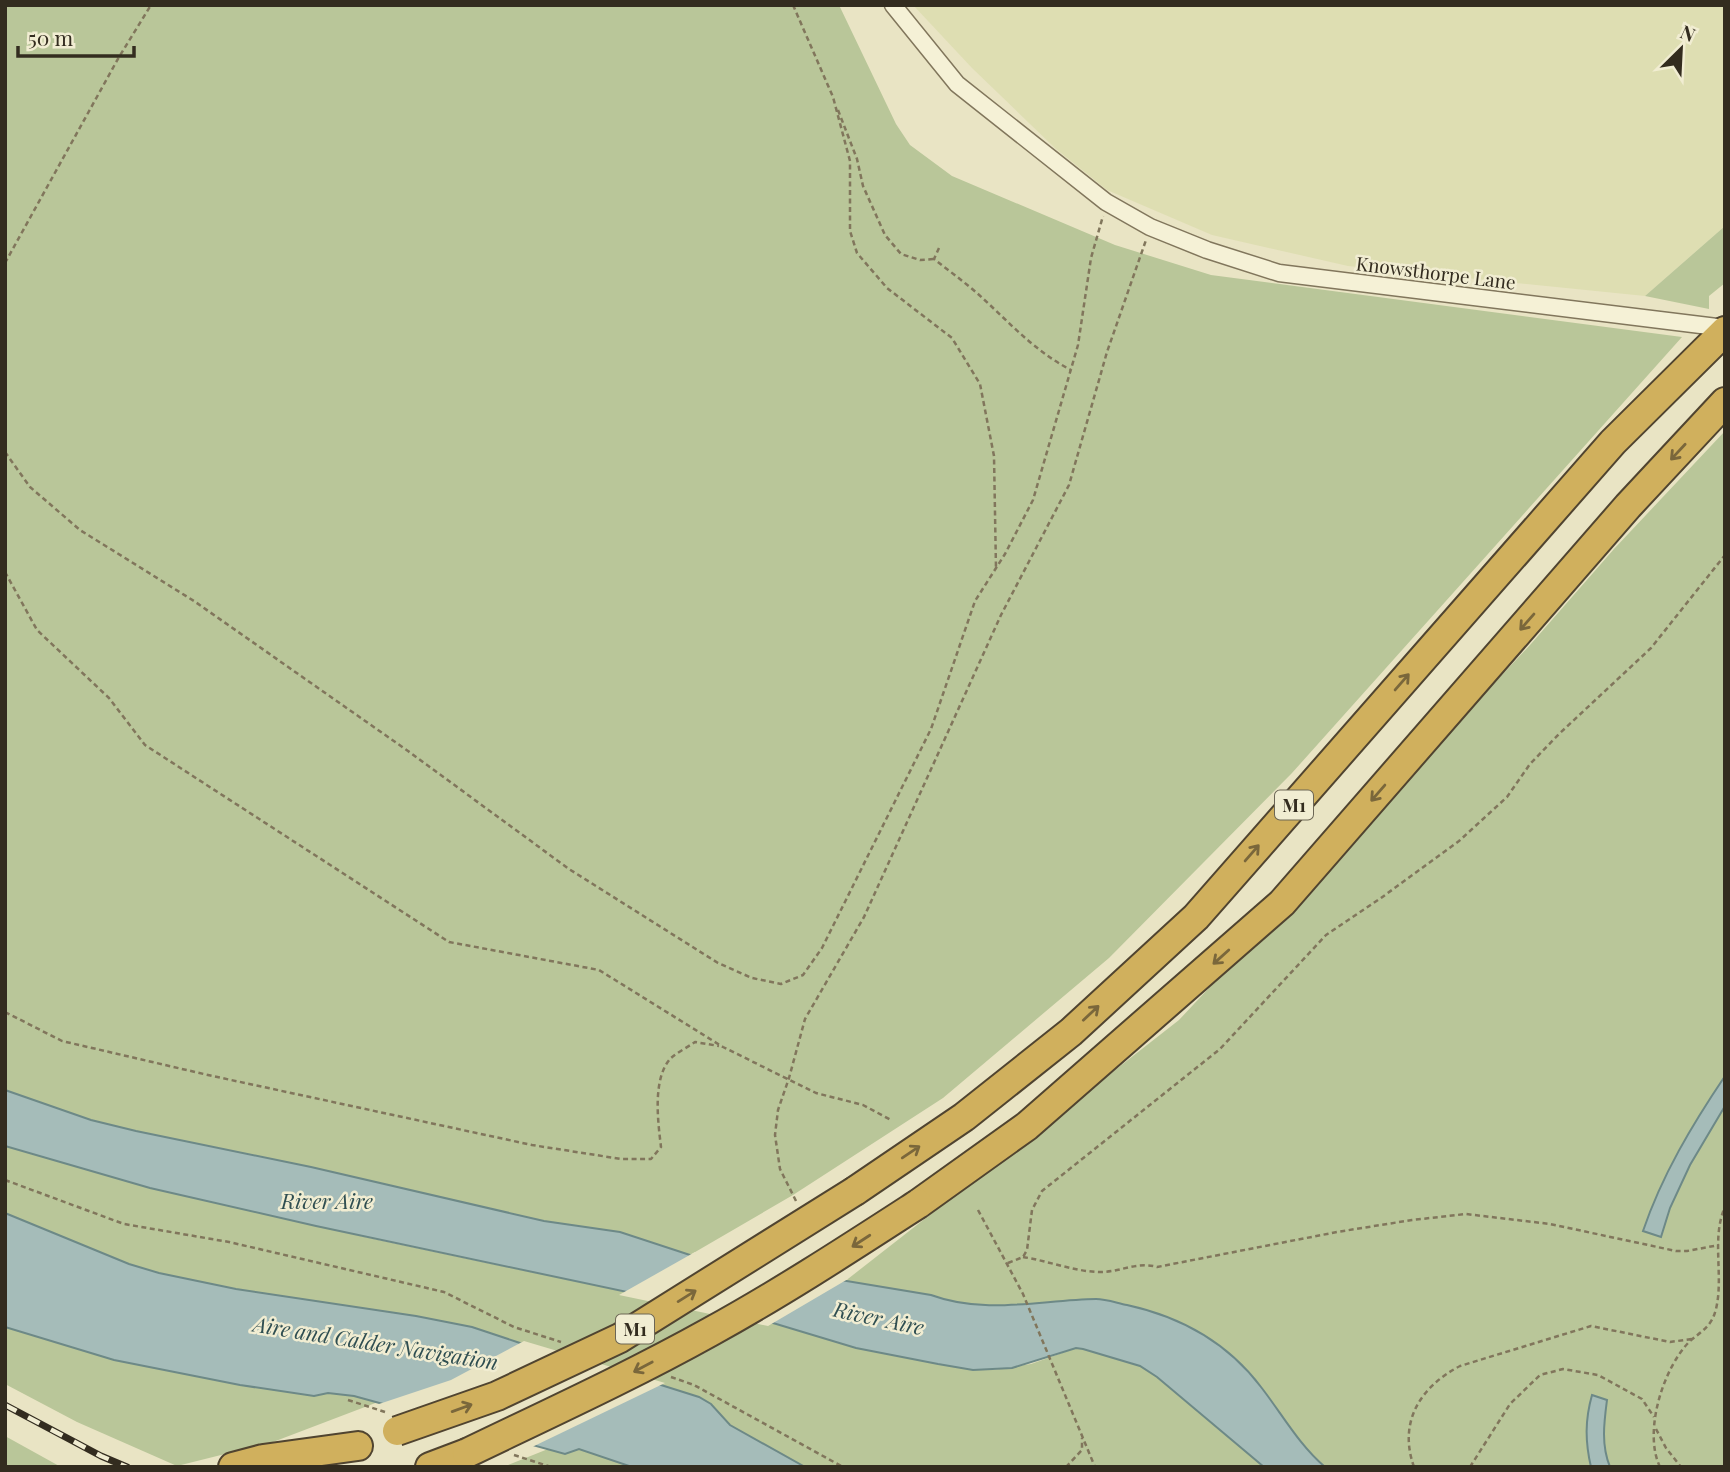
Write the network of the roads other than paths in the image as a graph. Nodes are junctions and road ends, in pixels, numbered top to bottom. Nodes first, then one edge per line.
1 (893, 5) edge
2 (1725, 329) edge
3 (1725, 402) edge
4 (358, 1446) junction
5 (233, 1467) edge
6 (293, 1467) edge
7 (430, 1467) edge

1 - 2 street, Knowsthorpe Lane
4 -> 2 highway, M1, bridge
3 -> 7 highway, M1, bridge
4 - 5 highway
4 - 6 highway, M1

